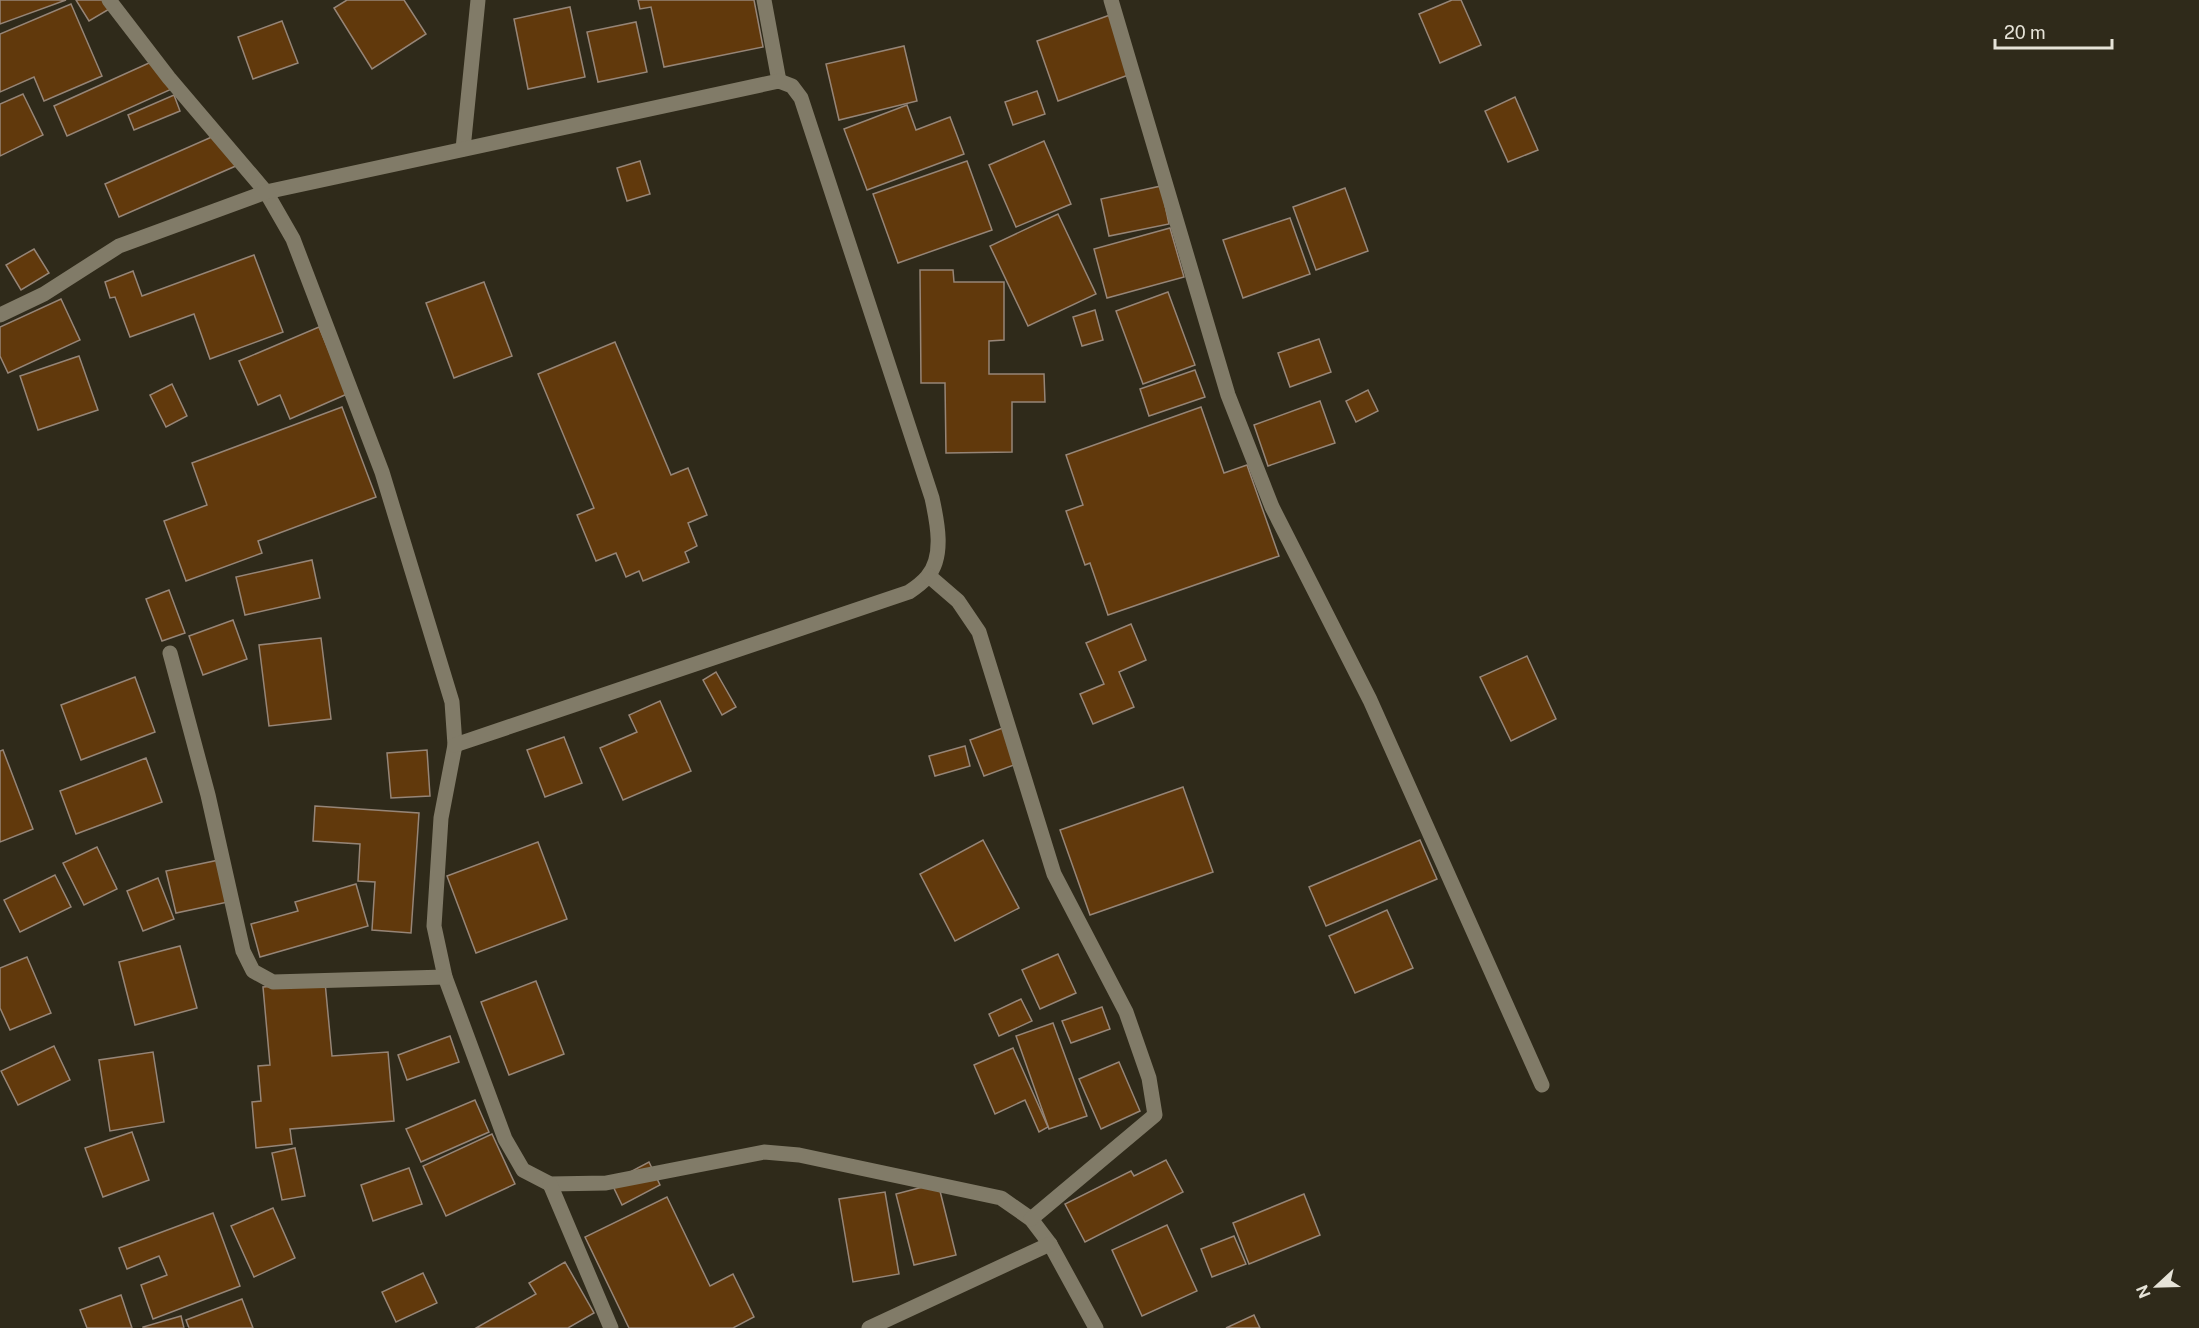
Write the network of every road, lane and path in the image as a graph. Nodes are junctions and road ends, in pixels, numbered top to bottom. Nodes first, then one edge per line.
1 (109, 0) edge
2 (477, 0) edge
3 (764, 0) edge
4 (1111, 0) edge
5 (779, 81) junction
6 (463, 149) junction
7 (266, 192) junction
8 (0, 315) edge
9 (929, 576) junction
10 (170, 653) dead end
11 (455, 744) junction
12 (445, 977) junction
13 (1542, 1085) dead end
14 (550, 1184) junction
15 (1031, 1219) junction
16 (1050, 1244) junction
17 (611, 1328) edge
18 (869, 1328) edge
19 (1096, 1328) edge

1 - 7 street
2 - 6 street
3 - 5 street
4 - 13 street
5 - 6 street
5 - 9 street
6 - 7 street
7 - 8 street
7 - 11 street
9 - 11 street
9 - 15 street
10 - 12 street
11 - 12 street
12 - 14 street
14 - 15 street
14 - 17 street
15 - 16 street
16 - 18 street
16 - 19 street

